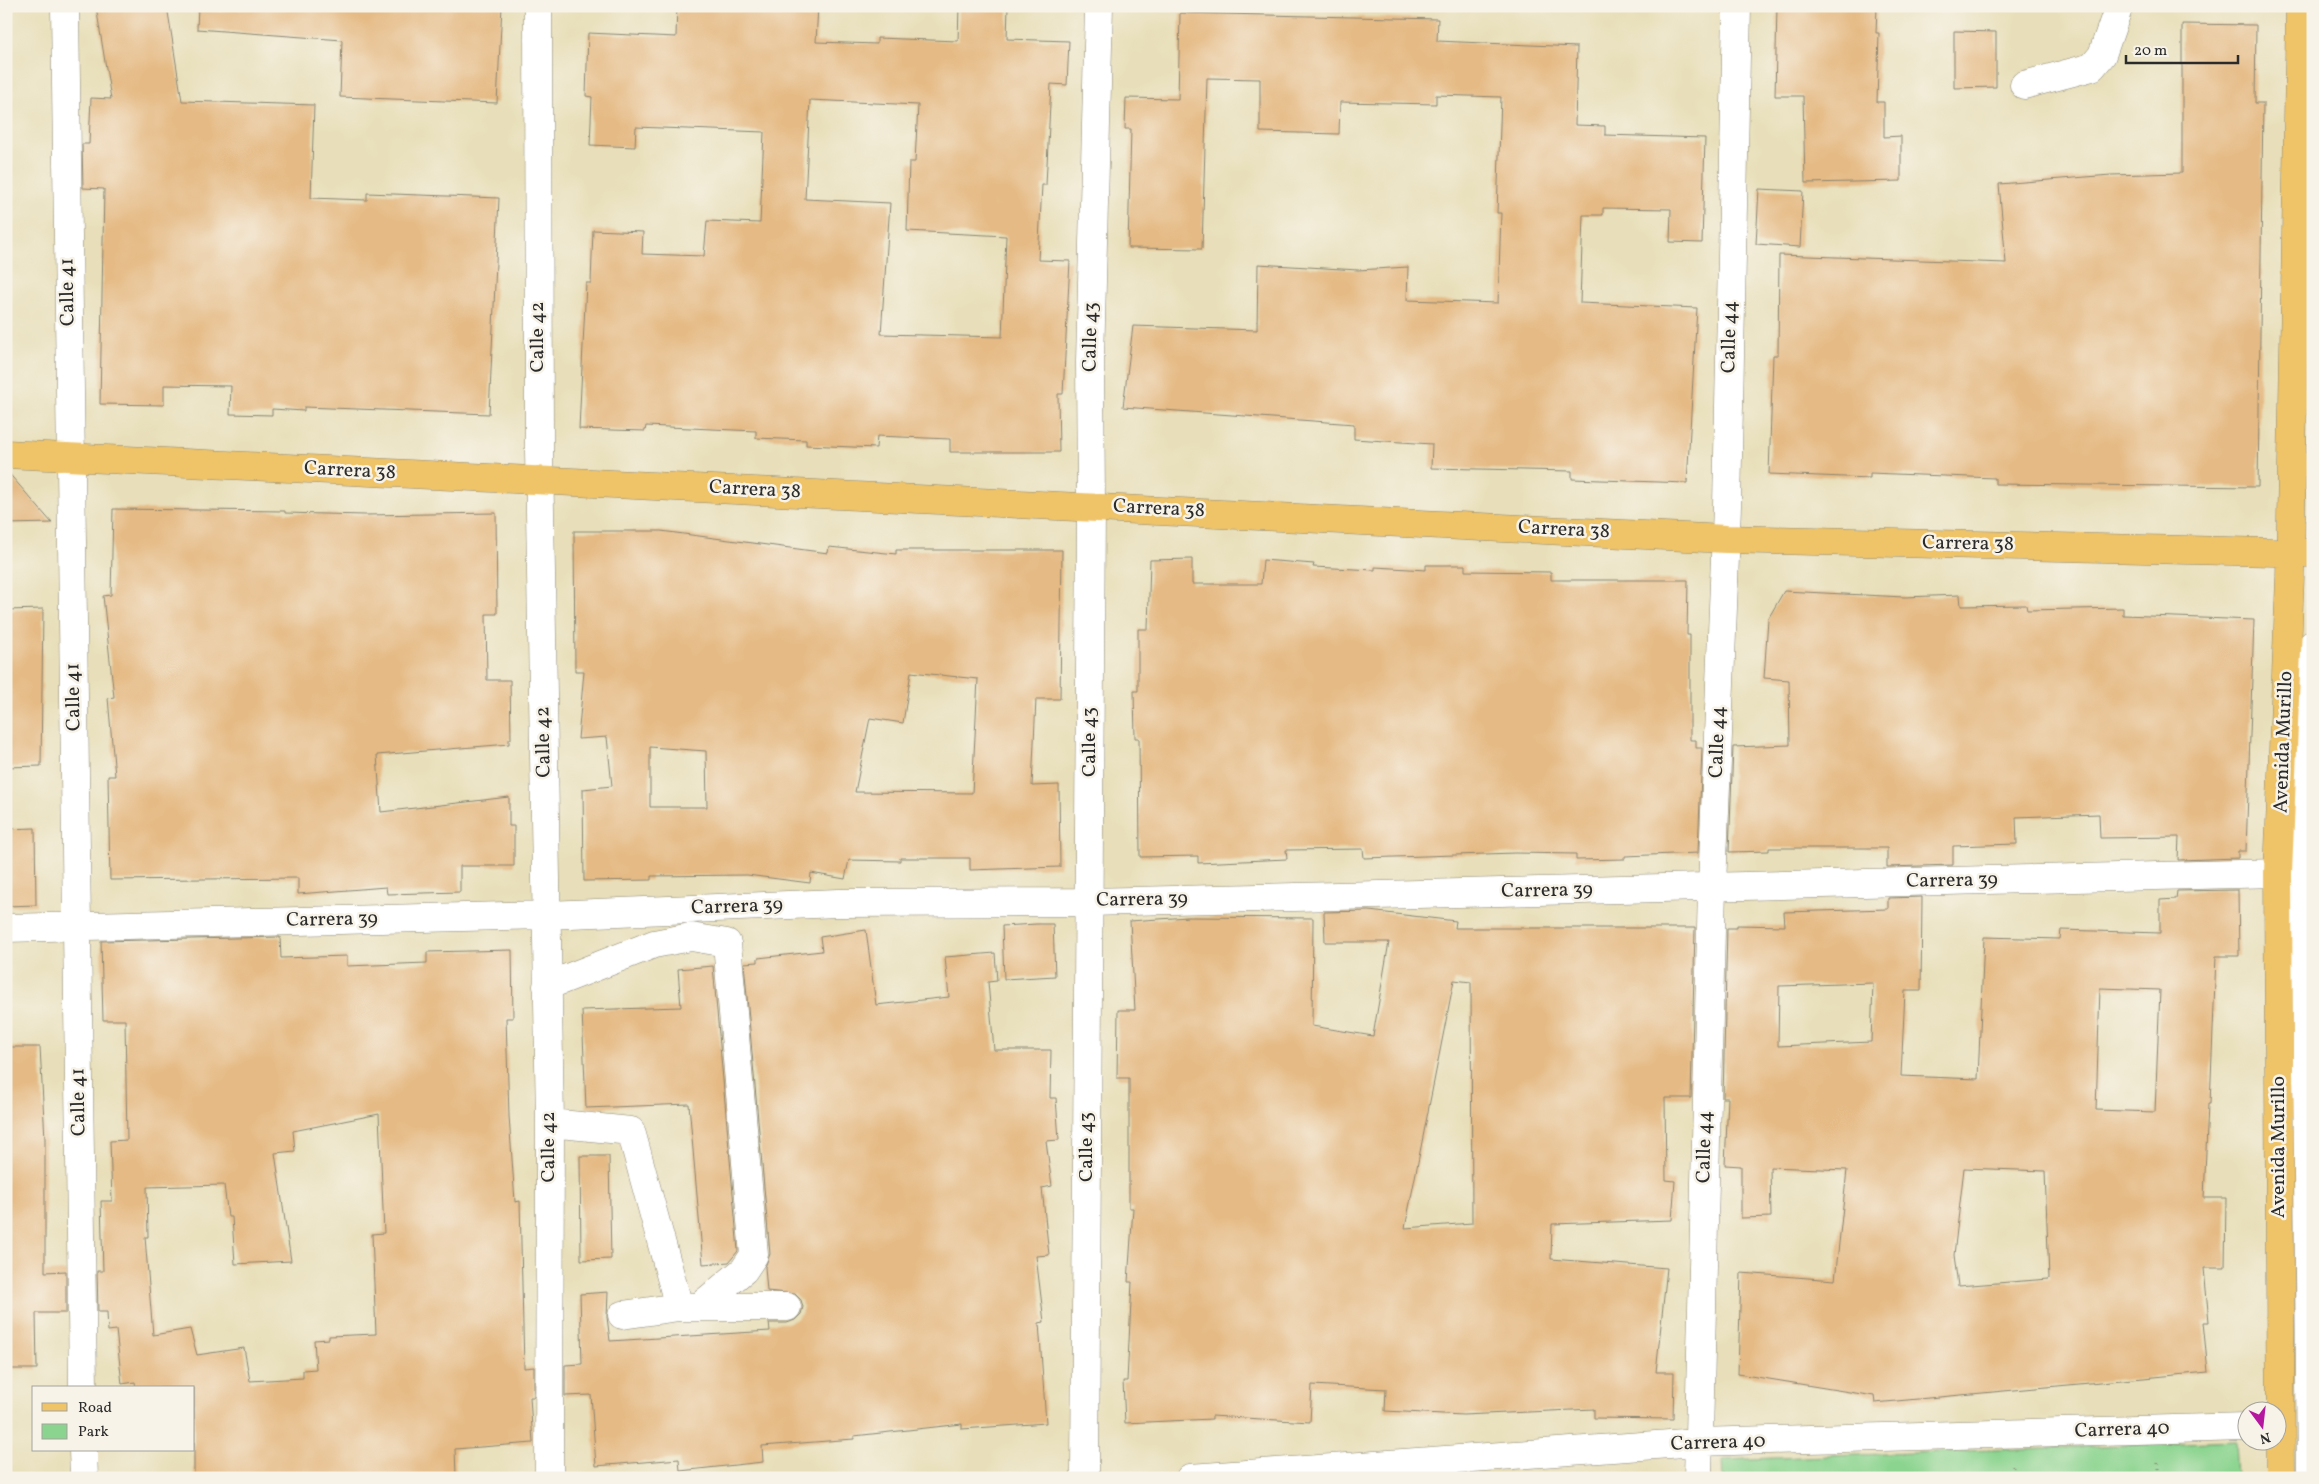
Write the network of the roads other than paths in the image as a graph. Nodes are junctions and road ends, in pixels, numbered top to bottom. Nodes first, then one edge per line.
1 (65, 6) edge
2 (538, 6) edge
3 (1098, 6) edge
4 (1736, 6) edge
5 (2119, 6) edge
6 (2300, 6) edge
7 (2024, 85) dead end
8 (6, 454) edge
9 (70, 458) junction
10 (539, 480) junction
11 (1091, 506) junction
12 (1726, 539) junction
13 (2302, 553) edge
14 (2313, 644) edge
15 (2278, 873) junction
16 (1712, 887) junction
17 (1089, 902) junction
18 (547, 915) junction
19 (77, 926) junction
20 (6, 928) edge
21 (547, 986) junction
22 (550, 1123) junction
23 (689, 1307) junction
24 (787, 1307) dead end
25 (622, 1315) dead end
26 (83, 1386) edge
27 (2278, 1402) edge
28 (2236, 1427) edge
29 (1698, 1442) junction
30 (83, 1452) edge
31 (2280, 1452) edge
32 (84, 1478) edge
33 (548, 1478) edge
34 (1085, 1478) edge
35 (1190, 1478) edge
36 (1698, 1478) edge
37 (2281, 1478) edge
38 (2311, 1478) edge

1 - 9 street, Calle 41
2 - 10 street, Calle 42
3 - 11 street, Calle 43
4 - 12 street, Calle 44
5 - 7 street
6 - 13 main road, Avenida Murillo
8 - 9 main road, Carrera 38
9 - 10 main road, Carrera 38
9 - 19 street, Calle 41
10 - 11 main road, Carrera 38
10 - 18 street, Calle 42
11 - 12 main road, Carrera 38
11 - 17 street, Calle 43
12 - 13 main road, Carrera 38
12 - 16 street, Calle 44
13 - 15 main road, Avenida Murillo
14 - 38 street
15 - 16 street, Carrera 39
15 - 27 main road, Avenida Murillo
16 - 17 street, Carrera 39
16 - 29 street, Calle 44
17 - 18 street, Carrera 39
17 - 34 street, Calle 43
18 - 19 street, Carrera 39
18 - 21 street, Calle 42
19 - 20 street, Carrera 39
19 - 26 street, Calle 41
21 - 22 street, Calle 42
21 - 23 street
22 - 23 street
22 - 33 street, Calle 42
23 - 24 street
23 - 25 street
28 - 29 street, Carrera 40
29 - 35 street, Carrera 40
29 - 36 street, Calle 44
30 - 32 street
31 - 37 main road, Avenida Murillo

